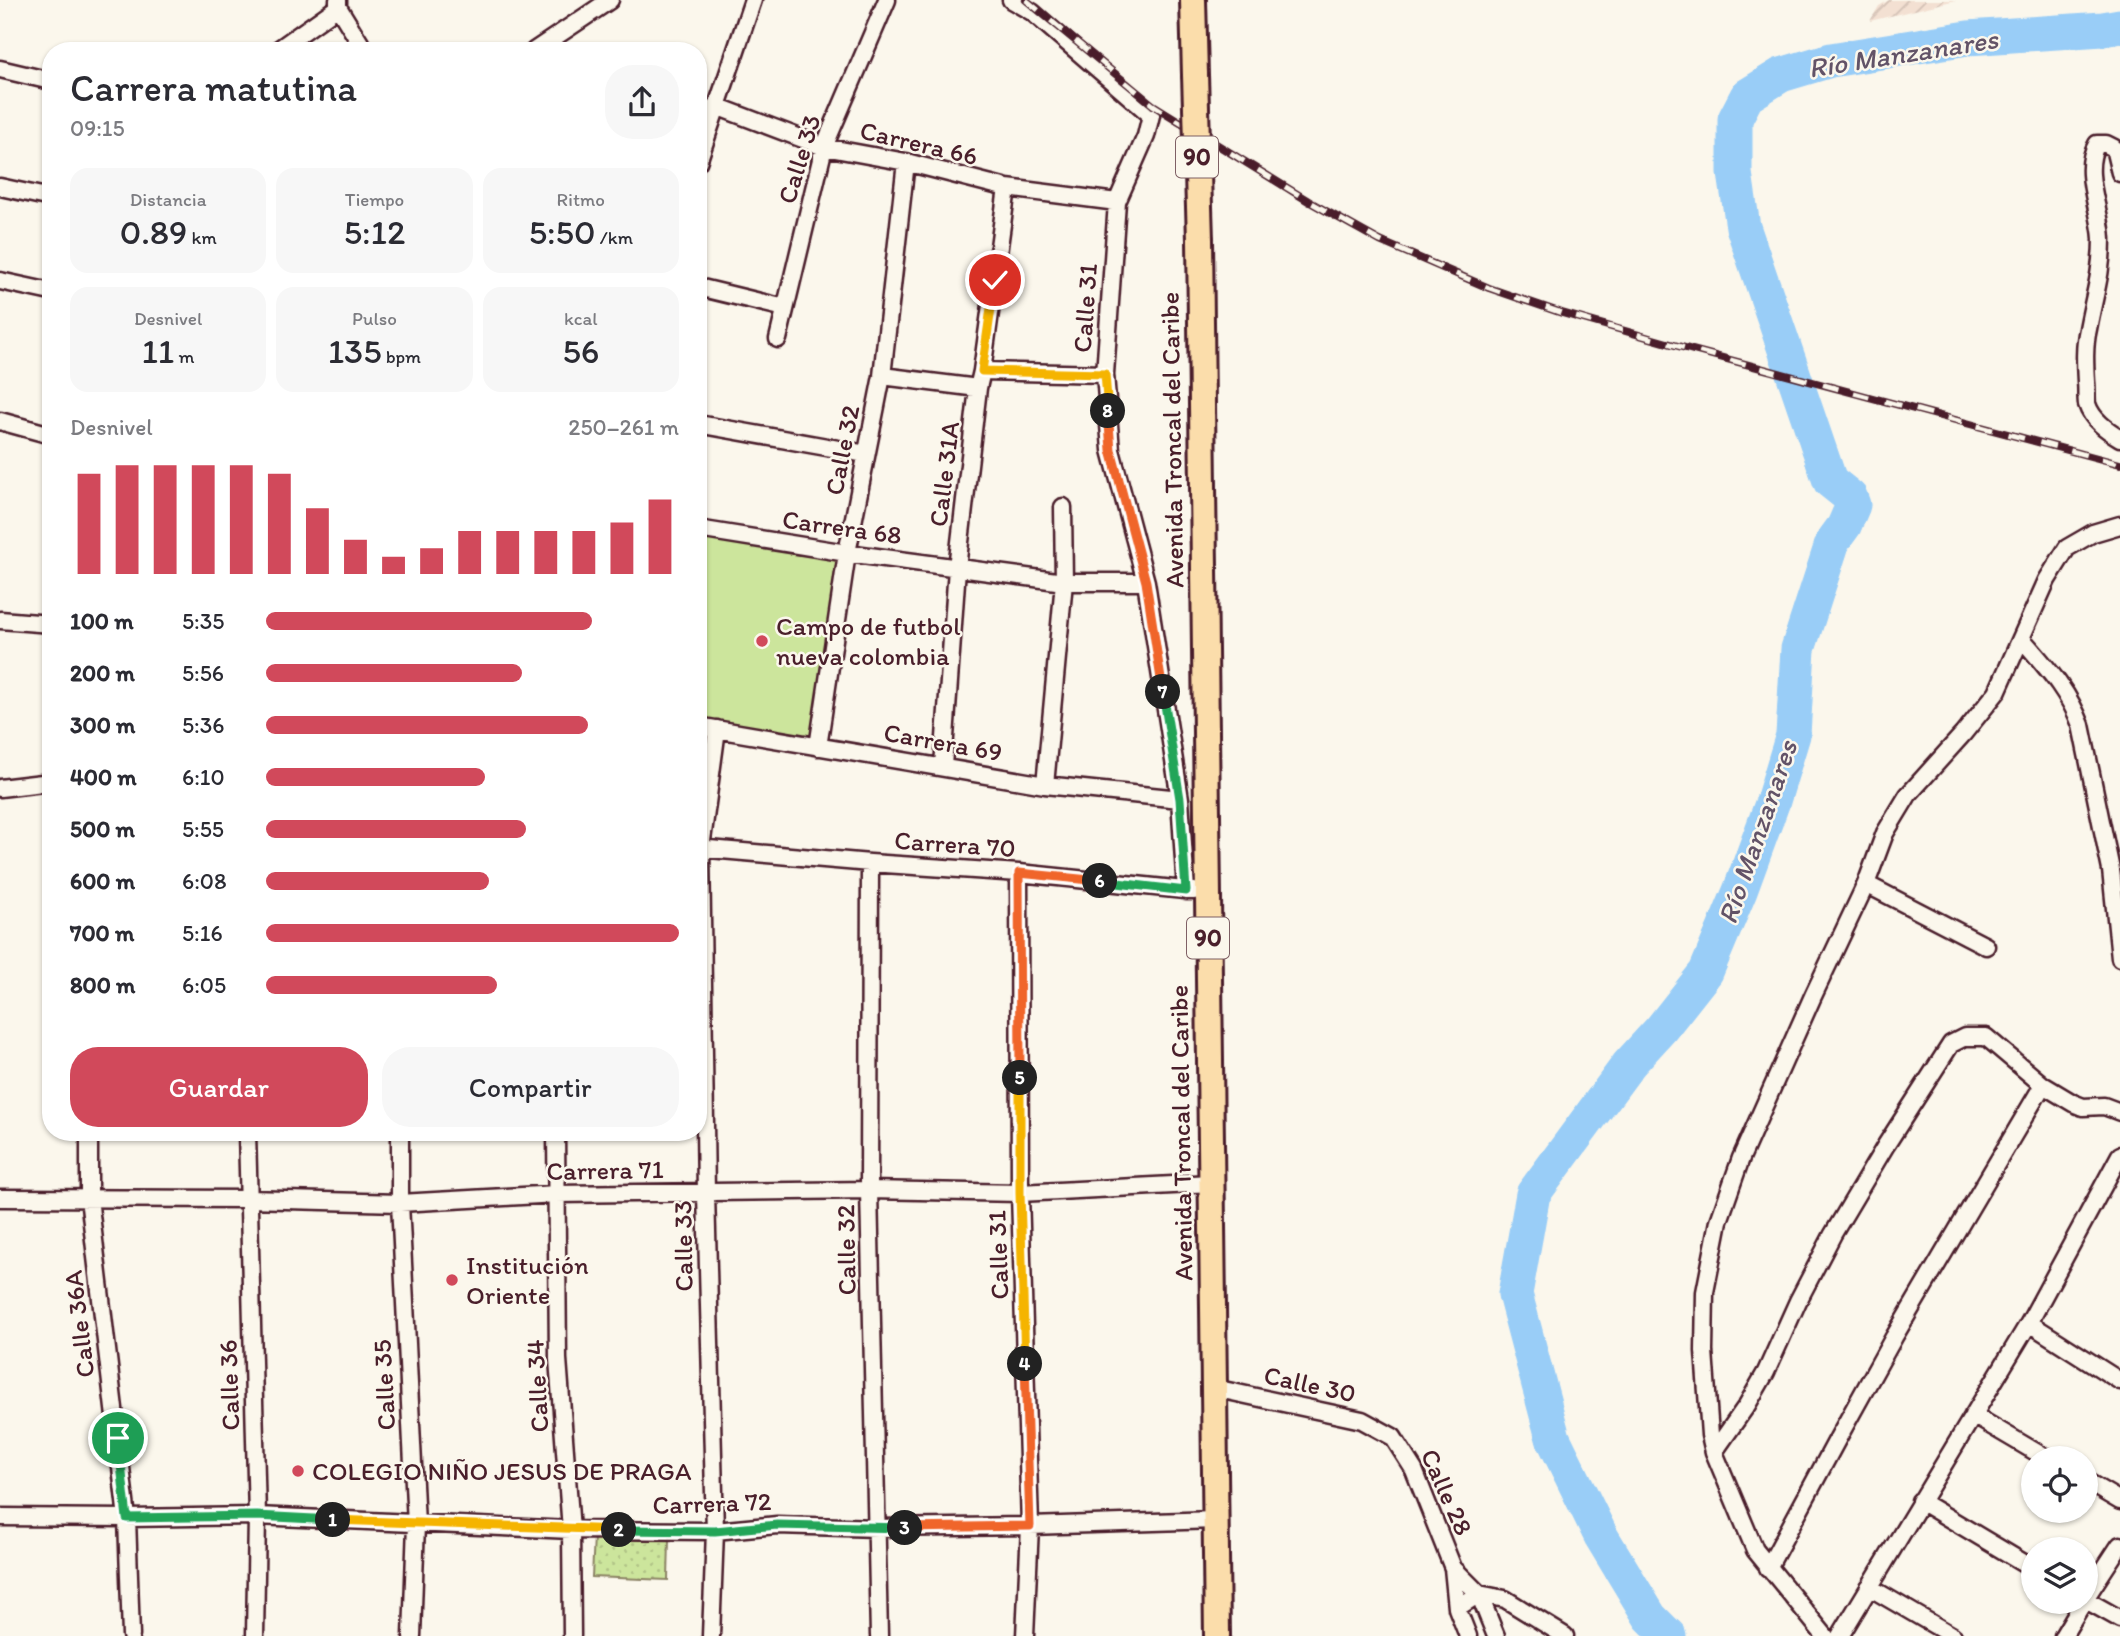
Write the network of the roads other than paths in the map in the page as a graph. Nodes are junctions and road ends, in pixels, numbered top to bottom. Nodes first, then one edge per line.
1 (610, 0) edge
2 (753, 0) edge
3 (887, 0) edge
4 (1011, 0) edge
5 (1193, 0) edge
6 (338, 4) edge
7 (288, 42) edge
8 (360, 42) edge
9 (547, 42) edge
10 (0, 69) edge
11 (42, 79) edge
12 (716, 106) junction
13 (707, 134) edge
14 (824, 147) junction
15 (906, 162) junction
16 (2120, 173) edge
17 (0, 187) edge
18 (1007, 188) junction
19 (42, 196) edge
20 (1117, 202) junction
21 (0, 281) edge
22 (707, 289) edge
23 (42, 290) edge
24 (785, 308) junction
25 (778, 339) dead end
26 (982, 371) junction
27 (1105, 374) junction
28 (882, 376) junction
29 (978, 388) junction
30 (0, 421) edge
31 (707, 426) edge
32 (42, 433) edge
33 (2120, 438) edge
34 (866, 454) junction
35 (1063, 507) dead end
36 (2120, 525) edge
37 (707, 530) edge
38 (846, 553) junction
39 (957, 568) junction
40 (1064, 582) junction
41 (1146, 582) junction
42 (0, 620) edge
43 (42, 623) edge
44 (2022, 639) junction
45 (707, 728) edge
46 (716, 729) junction
47 (818, 747) junction
48 (943, 766) junction
49 (42, 783) edge
50 (1045, 785) junction
51 (0, 788) edge
52 (707, 796) edge
53 (1180, 799) junction
54 (707, 849) edge
55 (870, 863) junction
56 (1019, 873) junction
57 (1866, 884) junction
58 (1197, 892) junction
59 (1986, 946) dead end
60 (2120, 958) edge
61 (2043, 1086) junction
62 (2120, 1112) edge
63 (89, 1141) edge
64 (247, 1141) edge
65 (400, 1141) edge
66 (556, 1141) edge
67 (705, 1141) edge
68 (2120, 1155) edge
69 (1211, 1183) junction
70 (869, 1190) junction
71 (706, 1193) junction
72 (1020, 1193) junction
73 (557, 1194) junction
74 (0, 1198) edge
75 (89, 1198) junction
76 (248, 1199) junction
77 (400, 1203) junction
78 (2029, 1323) junction
79 (2120, 1381) edge
80 (1214, 1388) junction
81 (1973, 1415) junction
82 (1393, 1437) joint
83 (2026, 1446) edge
84 (1714, 1452) junction
85 (2098, 1488) edge
86 (1920, 1501) junction
87 (2120, 1501) edge
88 (257, 1516) junction
89 (0, 1517) edge
90 (127, 1518) junction
91 (1216, 1520) junction
92 (416, 1524) junction
93 (1030, 1526) junction
94 (877, 1528) junction
95 (571, 1530) junction
96 (715, 1531) junction
97 (2120, 1545) edge
98 (2021, 1561) edge
99 (1453, 1568) junction
100 (1768, 1568) junction
101 (2098, 1579) edge
102 (1869, 1587) junction
103 (1479, 1594) junction
104 (2098, 1606) edge
105 (1457, 1608) junction
106 (2076, 1614) edge
107 (2120, 1619) edge
108 (131, 1636) edge
109 (255, 1636) edge
110 (412, 1636) edge
111 (572, 1636) edge
112 (711, 1636) edge
113 (880, 1636) edge
114 (1025, 1636) edge
115 (1217, 1636) edge
116 (1468, 1636) edge
117 (1496, 1636) edge
118 (1565, 1636) edge
119 (1825, 1636) edge
120 (1840, 1636) edge
121 (1953, 1636) edge
122 (2063, 1636) edge

1 - 9 street
2 - 12 street
3 - 14 street, Calle 33
4 - 20 street, Calle 31
5 - 58 highway, Avenida Troncal del Caribe / 90, bridge
6 - 7 street
6 - 8 street
10 - 11 street
12 - 13 street
12 - 14 street, Carrera 66
14 - 15 street, Carrera 66
14 - 24 street, Calle 33
15 - 18 street, Carrera 66
15 - 28 street, Calle 32
16 - 33 street
17 - 19 street
18 - 20 street, Carrera 66
18 - 26 street, Calle 31A
20 - 27 street, Calle 31
21 - 23 street
22 - 24 street
24 - 25 street, Calle 33
26 - 27 street
26 - 29 street, Calle 31A
27 - 41 street, Calle 31
28 - 29 street
28 - 34 street, Calle 32
29 - 39 street, Calle 31A
30 - 32 street
31 - 34 street
34 - 38 street, Calle 32
35 - 40 street
36 - 44 street
37 - 38 street, Carrera 68
38 - 39 street, Carrera 68
38 - 47 street, Calle 32
39 - 40 street, Carrera 68
39 - 48 street, Calle 31A
40 - 41 street, Carrera 68
40 - 50 street
41 - 53 street, Calle 31
42 - 43 street
44 - 57 street
44 - 60 street
45 - 46 street, Carrera 69
46 - 47 street, Carrera 69
46 - 52 street, Calle 33
47 - 48 street, Carrera 69
48 - 50 street, Carrera 69
49 - 51 street
50 - 53 street, Carrera 69
53 - 58 street, Calle 31
54 - 55 street, Carrera 70
55 - 56 street, Carrera 70
55 - 70 street, Calle 32
56 - 58 street, Carrera 70
56 - 72 street, Calle 31
57 - 59 street
57 - 84 street
58 - 69 highway, Avenida Troncal del Caribe / 90
61 - 62 street
61 - 84 street
61 - 100 street
63 - 75 street, Calle 36A
64 - 76 street, Calle 36
65 - 77 street, Calle 35
66 - 73 street, Calle 34
67 - 71 street, Calle 33
68 - 78 street
69 - 72 street, Carrera 71
69 - 80 highway, Avenida Troncal del Caribe / 90
70 - 71 street, Carrera 71
70 - 72 street, Carrera 71
70 - 94 street, Calle 32
71 - 73 street, Carrera 71
71 - 96 street, Calle 33
72 - 93 street, Calle 31
73 - 77 street, Carrera 71
73 - 95 street, Calle 34
74 - 75 street, Carrera 71
75 - 76 street, Carrera 71
75 - 90 street, Calle 36A
76 - 77 street, Carrera 71
76 - 88 street, Calle 36
77 - 92 street, Calle 35
78 - 79 street
78 - 81 street
80 - 82 street, Calle 30
80 - 91 highway, Avenida Troncal del Caribe / 90
81 - 83 street
81 - 86 street
82 - 99 street, Calle 28
84 - 100 street
85 - 87 street
86 - 98 street
86 - 102 street
88 - 90 street, Carrera 72
88 - 92 street, Carrera 72
88 - 109 street, Calle 36
89 - 90 street, Carrera 72
90 - 108 street, Calle 36A
91 - 93 street, Carrera 72
91 - 115 highway, Avenida Troncal del Caribe / 90
92 - 95 street, Carrera 72
92 - 110 street, Calle 35
93 - 94 street, Carrera 72
93 - 114 street, Calle 31
94 - 96 street, Carrera 72
94 - 113 street, Calle 32
95 - 96 street, Carrera 72
95 - 111 street, Calle 34
96 - 112 street, Calle 33
97 - 101 street
99 - 103 street, Calle 28
99 - 105 street, Calle 28
100 - 119 street
102 - 120 street
102 - 121 street
103 - 105 street
103 - 117 street, Calle 28
103 - 118 street, Calle 28
104 - 107 street
105 - 116 street, Calle 28
106 - 122 street

